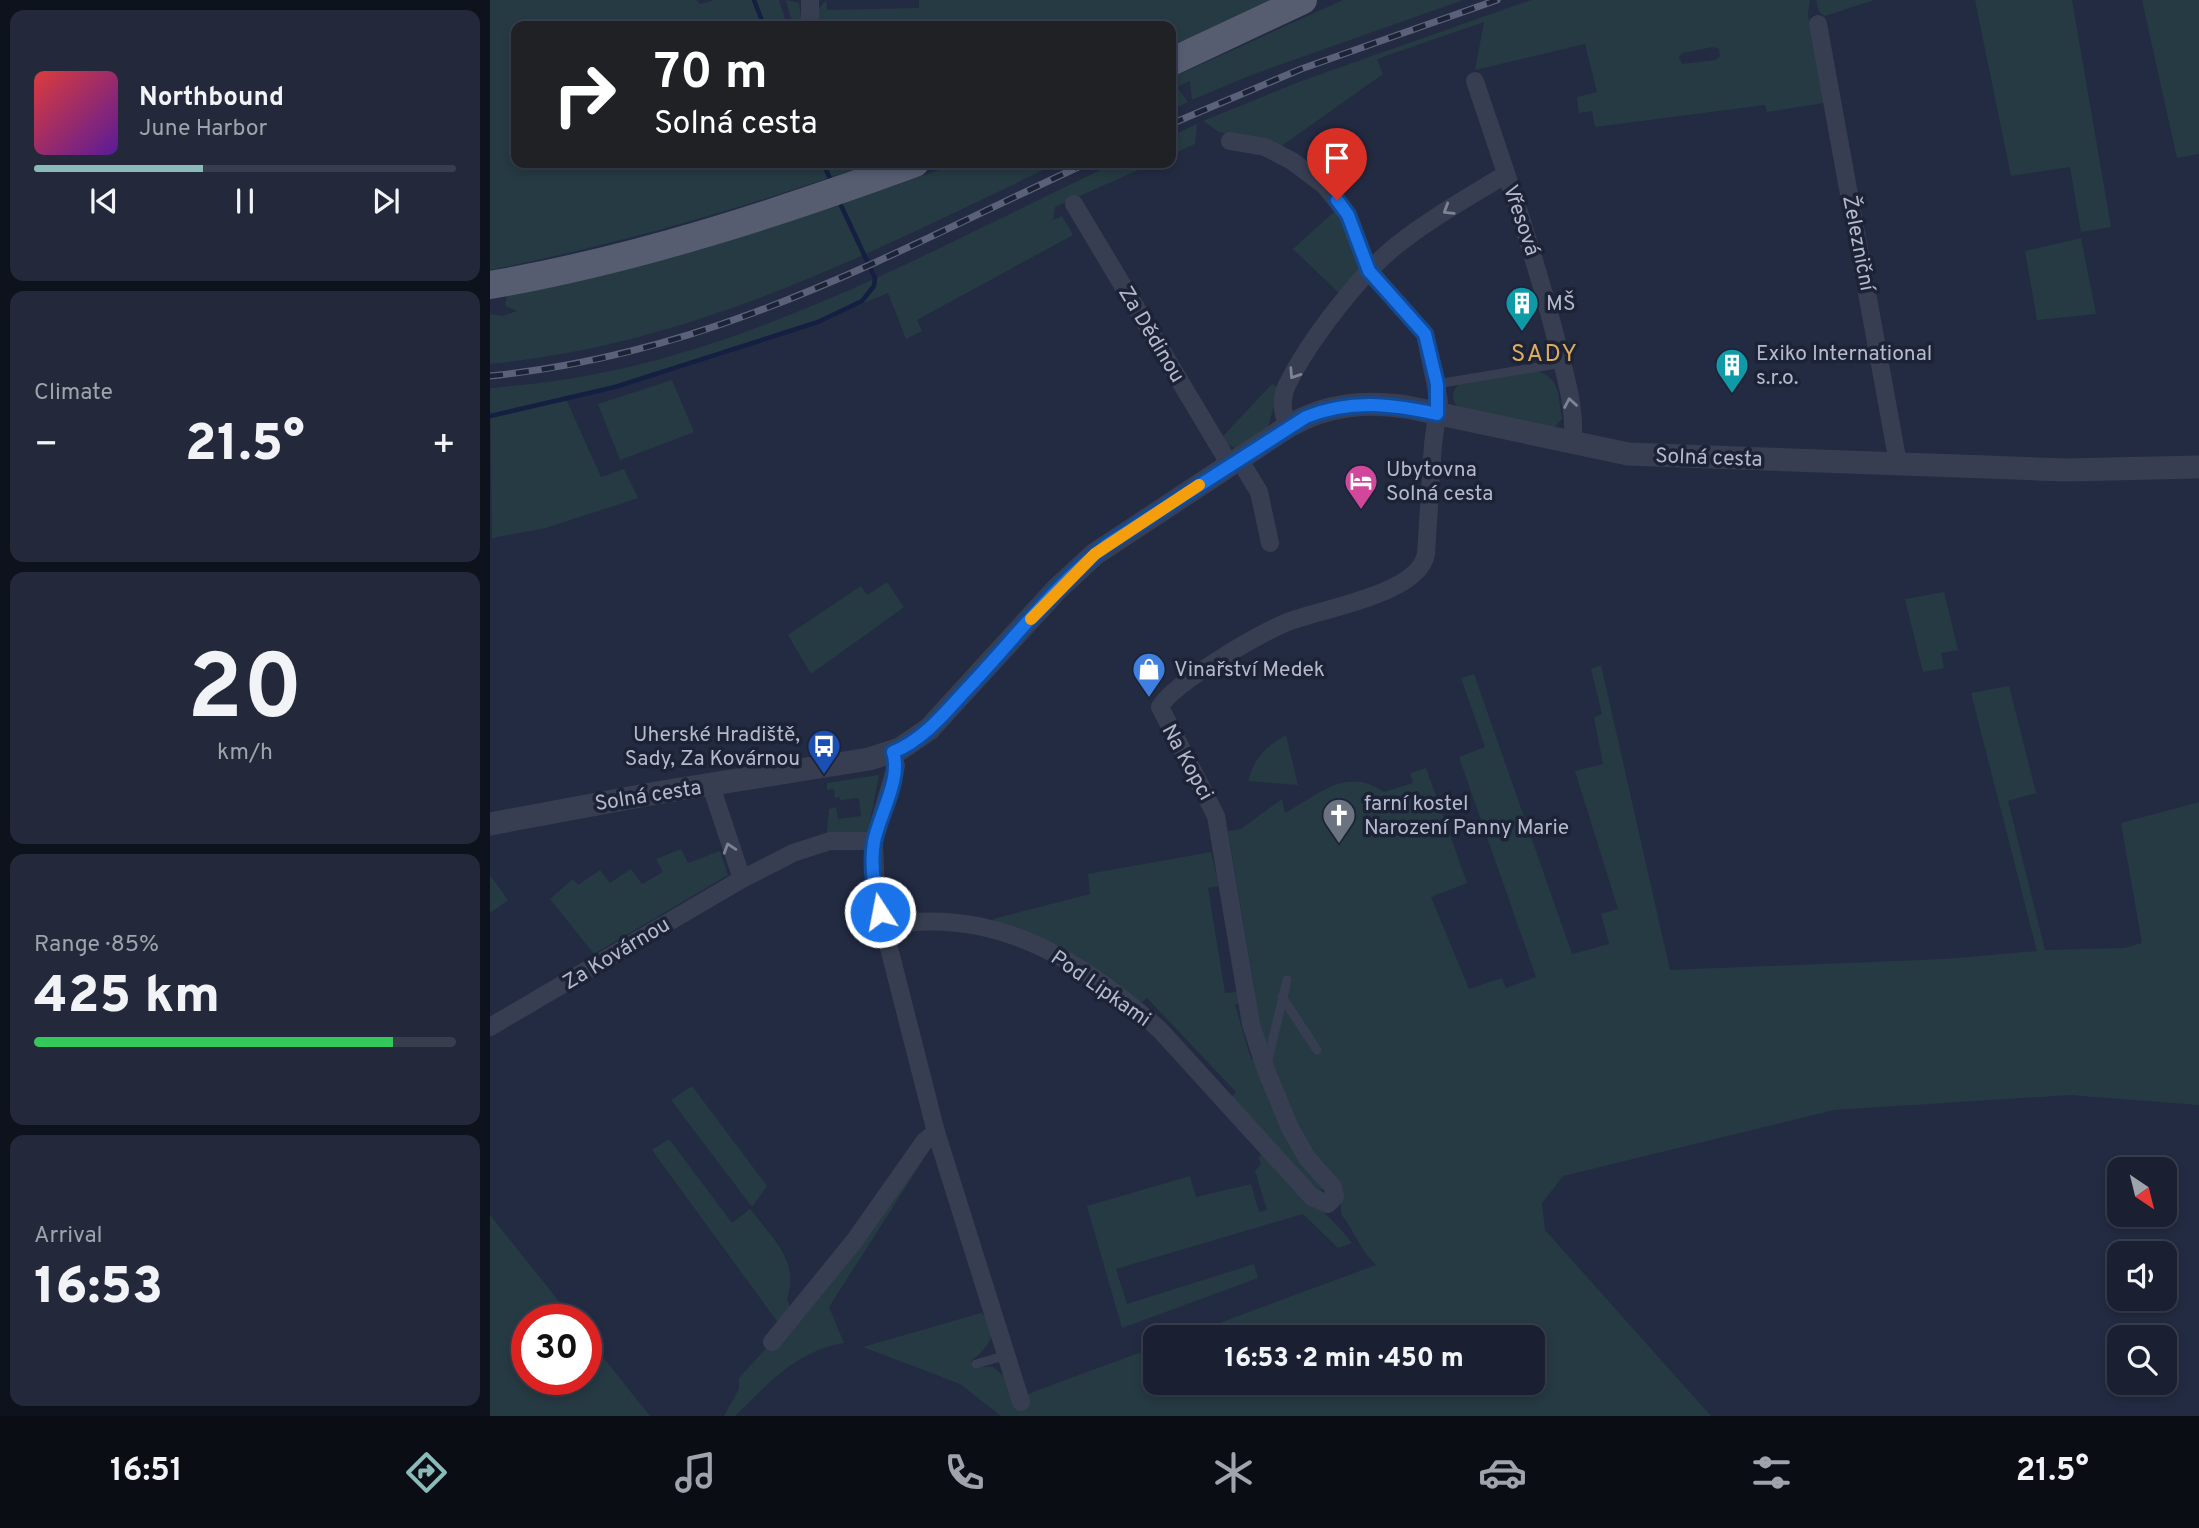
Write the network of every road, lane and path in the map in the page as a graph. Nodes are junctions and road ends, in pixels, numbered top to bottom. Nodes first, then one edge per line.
1 (810, 0) edge
2 (1303, 0) edge
3 (810, 21) edge
4 (1818, 24) dead end
5 (1176, 60) edge
6 (1475, 81) dead end
7 (1230, 141) dead end
8 (900, 168) edge
9 (1506, 174) junction
10 (1074, 204) dead end
11 (1369, 271) junction
12 (490, 285) edge
13 (1562, 363) junction
14 (1437, 384) junction
15 (1437, 414) junction
16 (1289, 426) junction
17 (1572, 444) junction
18 (1235, 462) junction
19 (1898, 463) junction
20 (2199, 467) edge
21 (1270, 543) dead end
22 (893, 752) junction
23 (711, 786) junction
24 (490, 824) edge
25 (874, 841) junction
26 (742, 879) junction
27 (884, 926) junction
28 (1287, 980) dead end
29 (1282, 997) junction
30 (490, 1027) edge
31 (1317, 1050) dead end
32 (1266, 1070) junction
33 (936, 1132) junction
34 (1330, 1203) joint
35 (772, 1342) dead end
36 (1007, 1355) junction
37 (976, 1364) dead end
38 (1021, 1402) dead end

1 - 3 street
2 - 5 main road
4 - 19 street, Železniční
6 - 9 street, Vřesová
7 - 11 street
8 - 12 main road
9 -> 11 street
9 - 13 street, Vřesová
10 - 18 street, Za Dědinou
11 - 14 street
11 -> 16 street
13 - 14 lane
17 -> 13 street, Vřesová
14 - 15 street
15 - 16 street, Solná cesta
15 - 17 street, Solná cesta
15 - 32 street, Na Kopci
16 - 18 street, Solná cesta
17 - 19 street, Solná cesta
18 - 21 street
18 - 22 street, Solná cesta
19 - 20 street, Solná cesta
22 - 23 street, Solná cesta
22 - 25 street
23 - 24 street, Solná cesta
26 -> 23 street
25 - 26 street, Za Kovárnou
25 - 27 street
26 - 30 street, Za Kovárnou
27 - 33 street
27 - 34 street, Pod Lipkami
28 - 29 lane
29 - 31 lane
29 - 32 lane
32 - 34 street, Na Kopci
33 - 35 street
33 - 36 street
36 - 37 lane
36 - 38 street

